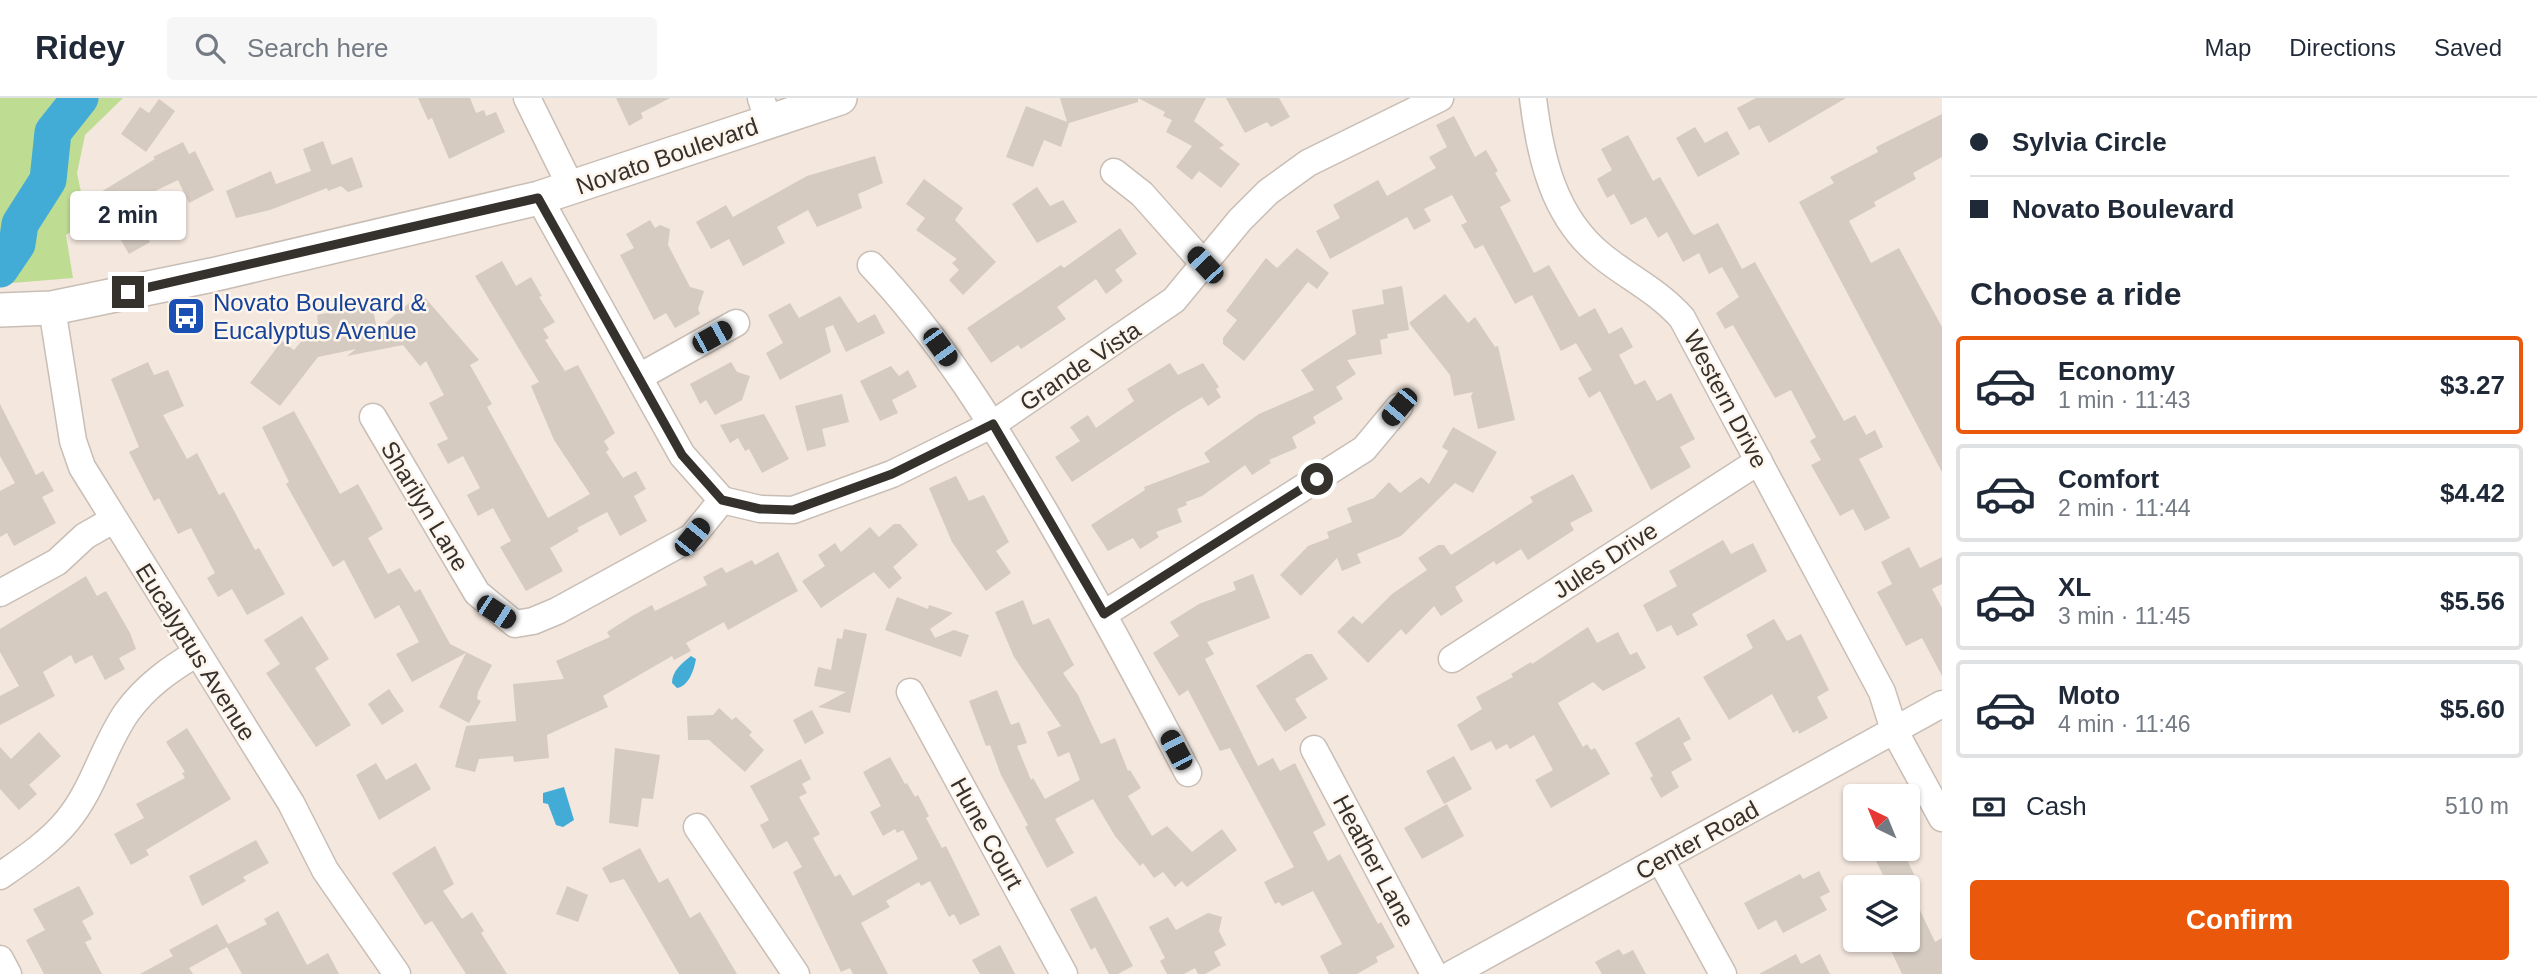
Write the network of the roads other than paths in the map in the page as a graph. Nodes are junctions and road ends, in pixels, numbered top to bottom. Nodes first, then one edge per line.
1 (527, 98) edge
2 (840, 98) edge
3 (1440, 98) edge
4 (1533, 98) edge
5 (765, 109) edge
6 (1114, 172) dead end
7 (572, 189) junction
8 (538, 198) junction
9 (871, 265) dead end
10 (1205, 265) junction
11 (27, 309) edge
12 (736, 323) dead end
13 (639, 377) junction
14 (1399, 407) dead end
15 (373, 418) dead end
16 (993, 424) junction
17 (1759, 461) junction
18 (722, 500) junction
19 (113, 520) junction
20 (0, 593) edge
21 (1104, 614) junction
22 (197, 653) junction
23 (1452, 659) dead end
24 (910, 692) dead end
25 (1942, 704) edge
26 (1895, 730) junction
27 (1314, 748) dead end
28 (1188, 773) dead end
29 (1942, 818) edge
30 (697, 827) dead end
31 (1661, 861) junction
32 (0, 876) edge
33 (0, 959) edge
34 (8, 974) edge
35 (397, 974) edge
36 (796, 974) edge
37 (1064, 974) edge
38 (1434, 974) edge
39 (1452, 974) edge
40 (1723, 974) edge

1 - 7 street
2 - 5 main road, Novato Boulevard
3 - 10 street, Grande Vista
4 - 17 street, Western Drive
5 - 7 main road, Novato Boulevard
6 - 10 street
7 - 8 main road, Novato Boulevard
8 - 11 main road, Novato Boulevard
8 - 13 street
9 - 16 street
10 - 16 street, Grande Vista
11 - 19 street, Eucalyptus Avenue
12 - 13 street
13 - 18 street
14 - 21 street
15 - 18 street, Sharilyn Lane
16 - 18 street, Grande Vista
16 - 21 street
17 - 23 street, Jules Drive
17 - 26 street, Western Drive
19 - 20 street
19 - 22 street, Eucalyptus Avenue
21 - 28 street
22 - 32 street
22 - 35 street, Eucalyptus Avenue
24 - 37 street, Hune Court
25 - 26 street, Center Road
26 - 29 street, Western Drive
26 - 31 street, Center Road
27 - 38 street, Heather Lane
30 - 36 street
31 - 39 street, Center Road
31 - 40 street
33 - 34 street

